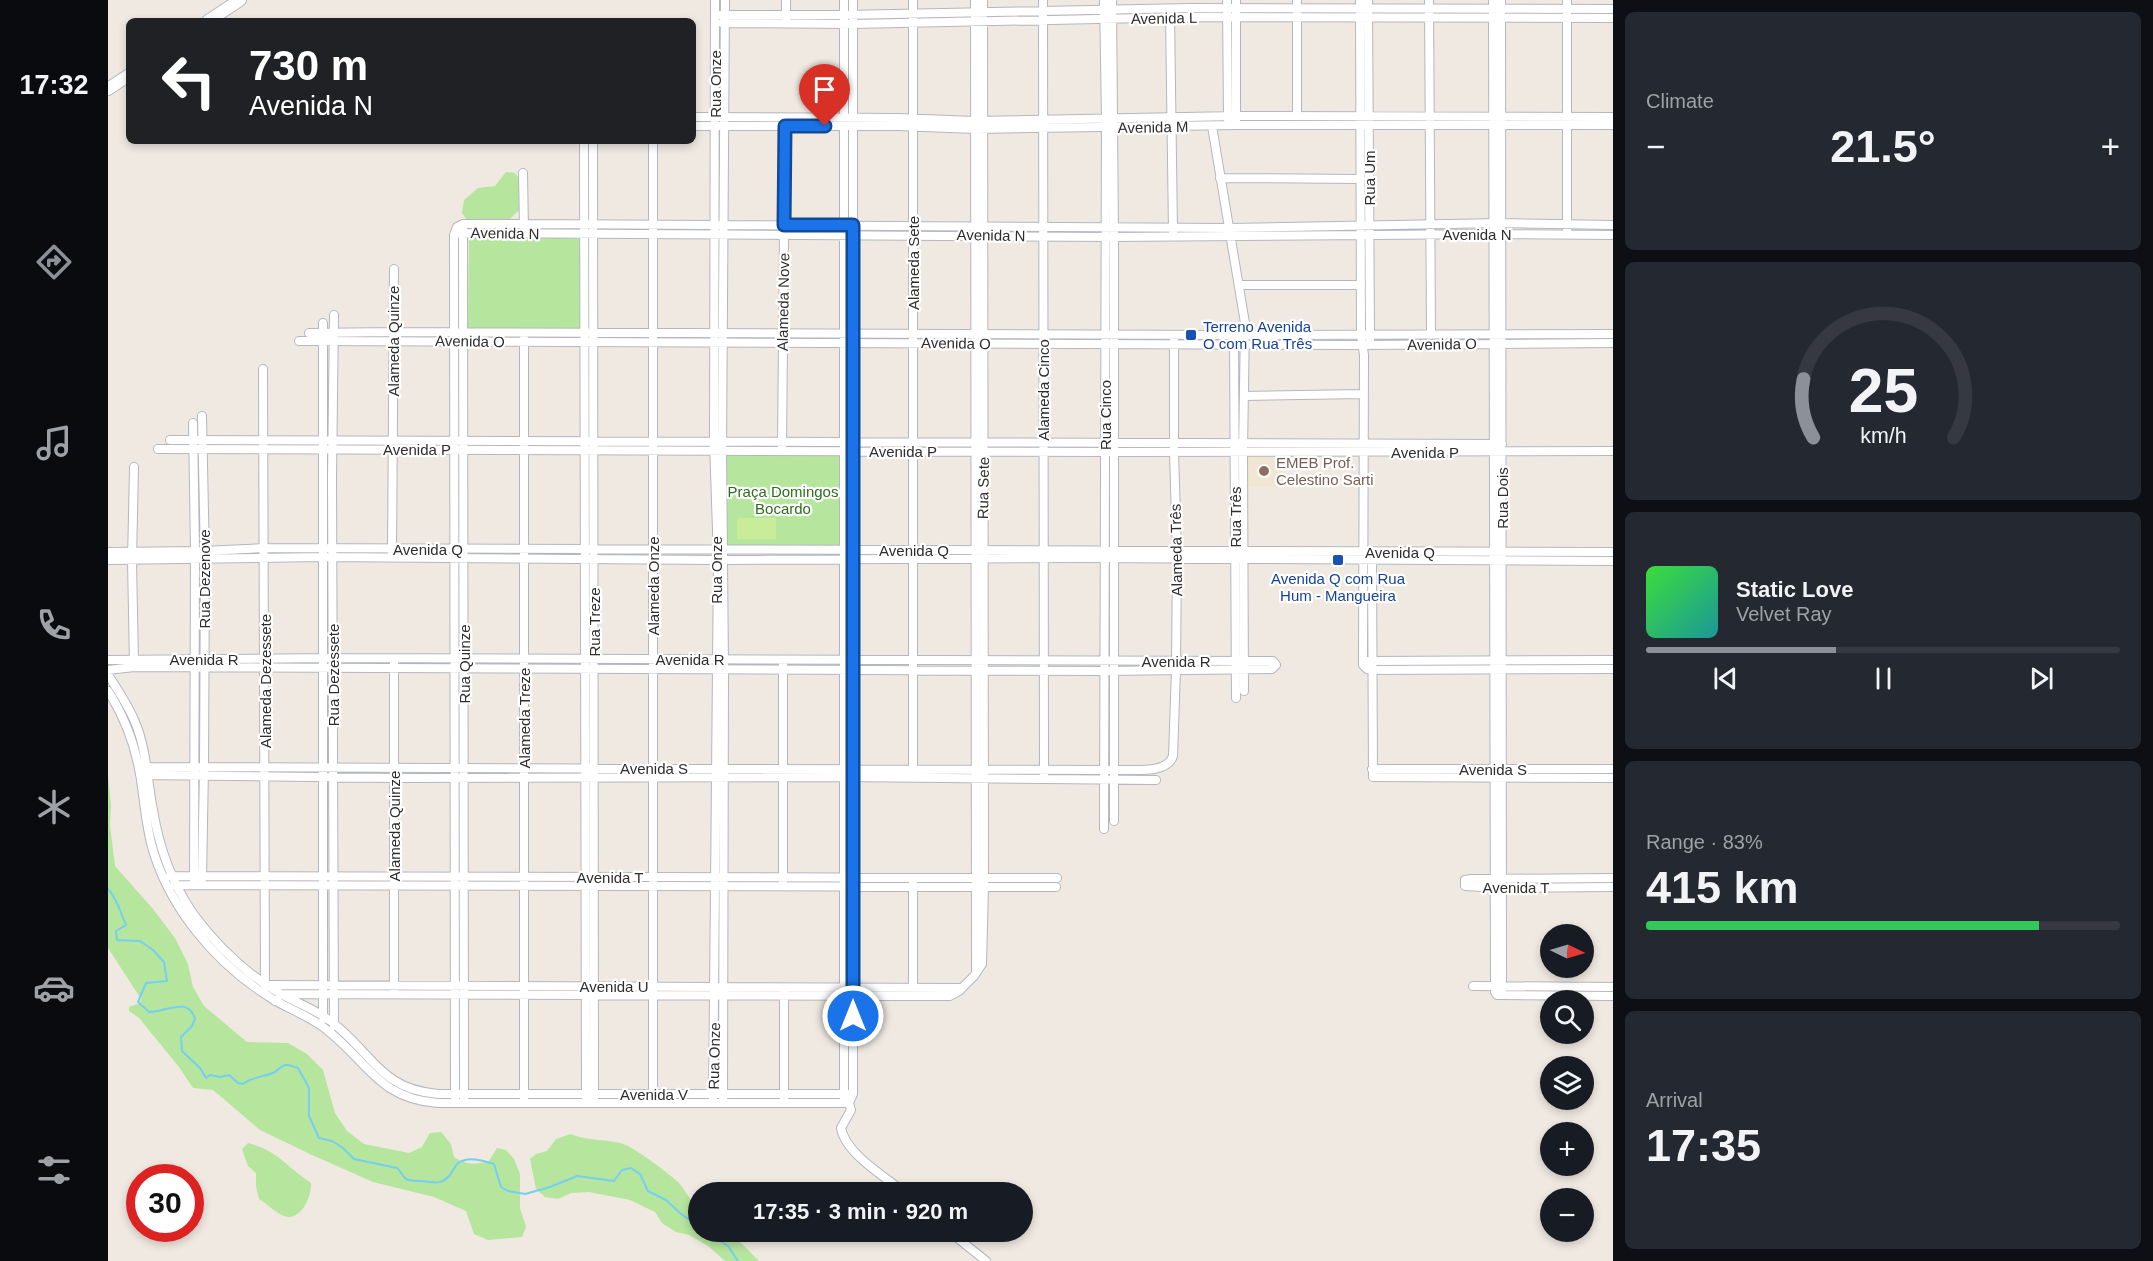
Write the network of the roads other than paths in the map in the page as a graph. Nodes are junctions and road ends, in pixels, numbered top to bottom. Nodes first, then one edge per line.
1 (240, 0) edge
2 (715, 0) edge
3 (724, 0) edge
4 (786, 0) edge
5 (844, 0) edge
6 (853, 0) edge
7 (913, 0) edge
8 (975, 0) edge
9 (983, 0) edge
10 (1043, 0) edge
11 (1104, 0) edge
12 (1112, 0) edge
13 (1231, 9) edge
14 (1297, 9) edge
15 (1364, 9) edge
16 (1429, 9) edge
17 (1497, 9) edge
18 (1567, 9) edge
19 (1613, 9) edge
20 (1170, 13) junction
21 (1108, 15) junction
22 (1043, 16) junction
23 (979, 17) junction
24 (213, 18) edge
25 (913, 18) junction
26 (1613, 18) edge
27 (720, 19) junction
28 (786, 19) junction
29 (848, 19) junction
30 (126, 77) edge
31 (108, 89) edge
32 (1297, 116) junction
33 (696, 117) edge
34 (1613, 117) edge
35 (1497, 120) junction
36 (1567, 120) junction
37 (719, 121) junction
38 (1232, 121) junction
39 (1365, 121) junction
40 (1430, 121) junction
41 (785, 122) junction
42 (849, 122) junction
43 (1171, 122) junction
44 (913, 123) junction
45 (1109, 123) junction
46 (1043, 124) junction
47 (696, 125) edge
48 (979, 125) junction
49 (1613, 125) edge
50 (1212, 126) junction
51 (584, 144) edge
52 (592, 144) edge
53 (653, 144) edge
54 (523, 173) dead end
55 (1220, 178) junction
56 (1361, 179) junction
57 (588, 224) junction
58 (1430, 224) junction
59 (1498, 224) junction
60 (1365, 225) junction
61 (1613, 225) edge
62 (524, 229) junction
63 (653, 229) junction
64 (719, 229) junction
65 (784, 229) junction
66 (849, 230) junction
67 (913, 230) junction
68 (1567, 230) junction
69 (460, 231) joint
70 (980, 231) junction
71 (1043, 231) junction
72 (1110, 232) junction
73 (1173, 232) junction
74 (1230, 232) junction
75 (588, 234) junction
76 (1430, 234) junction
77 (1498, 234) junction
78 (1365, 235) junction
79 (1613, 235) edge
80 (394, 269) dead end
81 (1239, 285) junction
82 (1361, 285) junction
83 (334, 315) dead end
84 (323, 332) junction
85 (653, 332) junction
86 (783, 332) junction
87 (309, 333) dead end
88 (1431, 334) junction
89 (1613, 334) edge
90 (393, 336) junction
91 (459, 336) junction
92 (334, 337) junction
93 (524, 337) junction
94 (589, 337) junction
95 (718, 338) junction
96 (849, 338) junction
97 (914, 338) junction
98 (1043, 338) junction
99 (1109, 338) junction
100 (980, 339) junction
101 (1174, 339) junction
102 (1245, 339) junction
103 (1498, 339) junction
104 (1234, 340) junction
105 (1365, 340) junction
106 (299, 341) dead end
107 (783, 342) junction
108 (653, 343) junction
109 (1613, 343) edge
110 (262, 369) dead end
111 (1363, 394) junction
112 (1244, 396) junction
113 (202, 416) dead end
114 (193, 423) dead end
115 (170, 440) dead end
116 (263, 444) junction
117 (197, 445) junction
118 (328, 445) junction
119 (392, 445) junction
120 (589, 445) junction
121 (459, 446) junction
122 (524, 446) junction
123 (653, 446) junction
124 (718, 446) junction
125 (782, 446) junction
126 (849, 447) junction
127 (913, 447) junction
128 (980, 447) junction
129 (1044, 447) junction
130 (1109, 447) junction
131 (1174, 447) junction
132 (1239, 447) junction
133 (1364, 448) junction
134 (1498, 448) junction
135 (158, 449) dead end
136 (1613, 451) edge
137 (134, 467) dead end
138 (108, 552) edge
139 (264, 552) junction
140 (328, 552) junction
141 (1613, 552) edge
142 (392, 553) junction
143 (459, 553) junction
144 (523, 553) junction
145 (584, 554) junction
146 (593, 554) junction
147 (653, 554) junction
148 (848, 554) junction
149 (978, 554) junction
150 (200, 555) junction
151 (720, 555) junction
152 (913, 555) junction
153 (1044, 555) junction
154 (1103, 555) junction
155 (1114, 555) junction
156 (1177, 555) junction
157 (1239, 556) junction
158 (1367, 556) junction
159 (132, 557) junction
160 (1498, 557) junction
161 (108, 560) edge
162 (1613, 561) edge
163 (108, 660) edge
164 (783, 660) junction
165 (848, 660) junction
166 (1613, 660) edge
167 (1104, 661) junction
168 (1114, 661) junction
169 (328, 662) junction
170 (134, 663) junction
171 (200, 663) junction
172 (265, 663) junction
173 (394, 663) junction
174 (460, 663) junction
175 (524, 663) junction
176 (590, 663) junction
177 (654, 664) junction
178 (720, 664) junction
179 (913, 665) junction
180 (979, 665) junction
181 (1241, 665) junction
182 (1272, 665) dead end
183 (1368, 665) junction
184 (1498, 665) junction
185 (1044, 666) junction
186 (1176, 666) junction
187 (1613, 669) edge
188 (108, 670) edge
189 (783, 670) junction
190 (848, 670) junction
191 (1104, 671) junction
192 (1114, 671) junction
193 (108, 675) edge
194 (108, 691) edge
195 (1244, 691) dead end
196 (1236, 698) dead end
197 (1168, 764) joint
198 (460, 767) junction
199 (394, 768) junction
200 (524, 768) junction
201 (590, 768) junction
202 (654, 768) junction
203 (720, 768) junction
204 (979, 769) junction
205 (1613, 769) edge
206 (1044, 770) junction
207 (1105, 770) junction
208 (144, 771) junction
209 (200, 772) junction
210 (265, 772) junction
211 (323, 773) junction
212 (333, 773) junction
213 (782, 773) junction
214 (849, 773) junction
215 (1374, 773) joint
216 (913, 774) junction
217 (1498, 774) junction
218 (1588, 774) junction
219 (1112, 776) junction
220 (394, 778) junction
221 (460, 778) junction
222 (524, 778) junction
223 (590, 778) junction
224 (653, 778) junction
225 (720, 778) junction
226 (1613, 778) edge
227 (979, 779) junction
228 (1044, 779) junction
229 (1156, 780) dead end
230 (1114, 821) dead end
231 (1104, 829) dead end
232 (174, 875) junction
233 (323, 875) junction
234 (163, 876) junction
235 (1498, 878) junction
236 (1613, 878) edge
237 (198, 880) junction
238 (266, 880) junction
239 (334, 880) junction
240 (394, 881) junction
241 (460, 881) junction
242 (525, 881) junction
243 (590, 881) junction
244 (654, 881) junction
245 (720, 882) junction
246 (783, 882) junction
247 (849, 882) junction
248 (913, 883) junction
249 (980, 883) junction
250 (1057, 883) dead end
251 (323, 885) junction
252 (173, 886) junction
253 (1613, 887) edge
254 (1498, 888) junction
255 (974, 976) joint
256 (1473, 986) dead end
257 (1613, 987) edge
258 (264, 989) junction
259 (323, 990) junction
260 (334, 990) junction
261 (394, 990) junction
262 (1499, 990) junction
263 (459, 991) junction
264 (524, 991) junction
265 (589, 991) junction
266 (653, 991) junction
267 (715, 991) junction
268 (725, 991) junction
269 (784, 991) junction
270 (849, 991) junction
271 (913, 992) junction
272 (1613, 996) edge
273 (278, 997) junction
274 (323, 1015) junction
275 (334, 1024) junction
276 (324, 1026) junction
277 (334, 1035) junction
278 (459, 1099) junction
279 (524, 1099) junction
280 (590, 1099) junction
281 (653, 1099) junction
282 (713, 1099) junction
283 (723, 1099) junction
284 (784, 1099) junction
285 (848, 1099) junction
286 (891, 1182) edge
287 (962, 1242) edge
288 (986, 1261) edge

1 - 24 street
2 - 27 street, Rua Onze
3 - 27 street, Rua Onze
4 - 28 street
5 - 29 street
6 - 29 street
7 - 25 street, Alameda Sete
8 - 23 street, Rua Sete
9 - 23 street, Rua Sete
10 - 22 street, Alameda Cinco
11 - 21 street, Rua Cinco
12 - 21 street, Rua Cinco
13 - 14 street, Avenida L
13 - 20 street, Avenida L
13 - 38 street
14 - 15 street, Avenida L
14 - 32 street
15 - 16 street, Avenida L
15 - 39 street, Rua Um
16 - 17 street, Avenida L
16 - 40 street
17 - 18 street, Avenida L
17 - 35 street, Rua Dois
18 - 19 street, Avenida L
18 - 26 street, Avenida L
18 - 36 street
20 - 21 street, Avenida L
20 - 43 street
21 - 22 street, Avenida L
21 - 45 street, Rua Cinco
22 - 23 street, Avenida L
22 - 46 street, Alameda Cinco
23 - 25 street, Avenida L
23 - 48 street, Rua Sete
25 - 29 street, Avenida L
25 - 44 street, Alameda Sete
27 - 28 street, Avenida L
27 - 37 street, Rua Onze
28 - 29 street, Avenida L
29 - 42 street
30 - 31 street
32 - 38 street, Avenida M
32 - 39 street, Avenida M
33 - 37 street, Avenida M
34 - 36 street, Avenida M
35 - 36 street, Avenida M
35 - 40 street, Avenida M
35 - 59 street, Rua Dois
36 - 49 street, Avenida M
36 - 68 street
37 - 41 street, Avenida M
37 - 47 street, Avenida M
37 - 64 street, Rua Onze
38 - 39 street, Avenida M
38 - 43 street, Avenida M
38 - 50 street, Avenida M
39 - 40 street, Avenida M
39 - 56 street, Rua Um
39 - 60 street, Rua Um
40 - 58 street
41 - 42 street, Avenida M
41 - 65 street, Alameda Nove
42 - 44 street, Avenida M
42 - 66 street
43 - 45 street, Avenida M
43 - 50 street, Avenida M
43 - 73 street
44 - 48 street, Avenida M
44 - 67 street, Alameda Sete
45 - 46 street, Avenida M
45 - 72 street, Rua Cinco
46 - 48 street, Avenida M
46 - 71 street, Alameda Cinco
48 - 70 street, Rua Sete
50 - 55 street, Rua Três
51 - 57 street, Rua Treze
52 - 57 street, Rua Treze
53 - 63 street, Alameda Onze
54 - 62 street
55 - 56 street
55 - 74 street, Rua Três
56 - 60 street, Rua Um
57 - 62 street, Avenida N
57 - 63 street, Avenida N
57 - 75 street, Rua Treze
58 - 59 street, Avenida N
58 - 60 street, Avenida N
58 - 76 street
59 - 68 street, Avenida N
59 - 77 street, Rua Dois
60 - 74 street, Avenida N
60 - 78 street, Rua Um
61 - 68 street, Avenida N
62 - 69 street, Avenida N
62 - 75 street, Avenida N
63 - 64 street, Avenida N
63 - 75 street, Avenida N
63 - 85 street, Alameda Onze
64 - 65 street, Avenida N
64 - 95 street, Rua Onze
65 - 66 street, Avenida N
65 - 86 street, Alameda Nove
66 - 67 street, Avenida N
66 - 96 street
67 - 70 street, Avenida N
67 - 97 street, Alameda Sete
68 - 77 street, Avenida N
68 - 79 street, Avenida N
69 - 91 street, Rua Quinze
70 - 71 street, Avenida N
70 - 100 street, Rua Sete
71 - 72 street, Avenida N
71 - 98 street, Alameda Cinco
72 - 73 street, Avenida N
72 - 99 street, Rua Cinco
73 - 74 street, Avenida N
74 - 78 street, Avenida N
74 - 81 street, Rua Três
75 - 94 street, Rua Treze
76 - 77 street, Avenida N
76 - 78 street, Avenida N
76 - 88 street
77 - 103 street, Rua Dois
78 - 82 street, Rua Um
78 - 105 street, Rua Um
80 - 90 street, Alameda Quinze
81 - 82 street
81 - 102 street, Rua Três
82 - 105 street, Rua Um
83 - 92 street, Rua Dezessete
84 - 87 street, Avenida O
84 - 92 street, Avenida O
84 - 106 street, Avenida O
84 - 118 street, Rua Dezessete
85 - 94 street, Avenida O
85 - 95 street, Avenida O
85 - 108 street, Alameda Onze
86 - 95 street, Avenida O
86 - 96 street, Avenida O
86 - 107 street, Alameda Nove
88 - 103 street, Avenida O
88 - 105 street, Avenida O
89 - 103 street, Avenida O
90 - 91 street, Avenida O
90 - 92 street, Avenida O
90 - 119 street, Alameda Quinze
91 - 93 street, Avenida O
91 - 121 street, Rua Quinze
92 - 118 street, Rua Dezessete
93 - 94 street, Avenida O
93 - 122 street, Alameda Treze
94 - 108 street, Avenida O
94 - 120 street, Rua Treze
95 - 107 street, Avenida O
95 - 108 street, Avenida O
95 - 124 street, Rua Onze
96 - 97 street, Avenida O
96 - 107 street, Avenida O
96 - 126 street
97 - 100 street, Avenida O
97 - 127 street, Alameda Sete
98 - 99 street, Avenida O
98 - 100 street, Avenida O
98 - 129 street, Alameda Cinco
99 - 101 street, Avenida O
99 - 130 street, Rua Cinco
100 - 128 street, Rua Sete
101 - 104 street, Avenida O
101 - 131 street, Alameda Três
102 - 104 street, Avenida O
102 - 105 street, Avenida O
102 - 112 street, Rua Três
103 - 105 street, Avenida O
103 - 109 street, Avenida O
103 - 134 street, Rua Dois
104 - 132 street, Rua Três
105 - 111 street, Rua Um
107 - 125 street, Alameda Nove
108 - 123 street, Alameda Onze
110 - 116 street, Alameda Dezessete
111 - 112 street
111 - 133 street, Rua Um
112 - 132 street, Rua Três
113 - 117 street, Rua Dezenove
114 - 117 street, Rua Dezenove
115 - 117 street, Avenida P
116 - 117 street, Avenida P
116 - 118 street, Avenida P
116 - 139 street, Alameda Dezessete
117 - 135 street, Avenida P
117 - 150 street, Rua Dezenove
118 - 119 street, Avenida P
118 - 140 street, Rua Dezessete
119 - 121 street, Avenida P
119 - 142 street, Alameda Quinze
120 - 122 street, Avenida P
120 - 123 street, Avenida P
120 - 145 street, Rua Treze
120 - 146 street, Rua Treze
121 - 122 street, Avenida P
121 - 143 street, Rua Quinze
122 - 144 street, Alameda Treze
123 - 124 street, Avenida P
123 - 147 street, Alameda Onze
124 - 125 street, Avenida P
124 - 151 street, Rua Onze
125 - 126 street, Avenida P
126 - 127 street, Avenida P
126 - 148 street
127 - 128 street, Avenida P
127 - 152 street, Alameda Sete
128 - 129 street, Avenida P
128 - 149 street, Rua Sete
129 - 130 street, Avenida P
129 - 153 street, Alameda Cinco
130 - 131 street, Avenida P
130 - 154 street, Rua Cinco
130 - 155 street, Rua Cinco
131 - 132 street, Avenida P
131 - 156 street, Alameda Três
132 - 133 street, Avenida P
132 - 157 street, Rua Três
133 - 134 street, Avenida P
133 - 158 street, Rua Um
134 - 136 street, Avenida P
134 - 160 street, Rua Dois
137 - 159 street
138 - 159 street, Avenida Q
139 - 140 street, Avenida Q
139 - 150 street, Avenida Q
139 - 172 street, Alameda Dezessete
140 - 142 street, Avenida Q
140 - 169 street, Rua Dezessete
141 - 160 street, Avenida Q
142 - 143 street, Avenida Q
143 - 144 street, Avenida Q
143 - 174 street, Rua Quinze
144 - 145 street, Avenida Q
144 - 175 street, Alameda Treze
145 - 146 street, Avenida Q
145 - 176 street, Rua Treze
146 - 147 street, Avenida Q
146 - 176 street, Rua Treze
147 - 151 street, Avenida Q
147 - 177 street, Alameda Onze
148 - 151 street, Avenida Q
148 - 152 street, Avenida Q
148 - 165 street
149 - 152 street, Avenida Q
149 - 153 street, Avenida Q
149 - 180 street, Rua Sete
150 - 159 street, Avenida Q
150 - 171 street, Rua Dezenove
151 - 178 street, Rua Onze
152 - 179 street, Alameda Sete
153 - 154 street, Avenida Q
153 - 185 street, Alameda Cinco
154 - 155 street, Avenida Q
154 - 167 street, Rua Cinco
155 - 156 street, Avenida Q
155 - 168 street, Rua Cinco
156 - 157 street, Avenida Q
156 - 186 street, Alameda Três
157 - 158 street, Avenida Q
157 - 181 street, Rua Três
158 - 160 street, Avenida Q
158 - 183 street, Rua Um
159 - 161 street, Avenida Q
159 - 170 street
160 - 162 street, Avenida Q
160 - 184 street, Rua Dois
163 - 170 street, Avenida R
164 - 165 street, Avenida R
164 - 178 street, Avenida R
164 - 189 street
165 - 179 street, Avenida R
165 - 190 street
166 - 184 street
167 - 168 street, Avenida R
167 - 185 street, Avenida R
167 - 191 street, Rua Cinco
168 - 186 street, Avenida R
168 - 192 street, Rua Cinco
169 - 172 street, Avenida R
169 - 173 street, Avenida R
169 - 211 street, Rua Dezessete
169 - 212 street, Rua Dezessete
170 - 171 street, Avenida R
170 - 188 street, Avenida R
171 - 172 street, Avenida R
171 - 209 street, Rua Dezenove
172 - 210 street, Alameda Dezessete
173 - 174 street, Avenida R
173 - 199 street, Alameda Quinze
174 - 175 street, Avenida R
174 - 198 street, Rua Quinze
175 - 176 street, Avenida R
175 - 200 street, Alameda Treze
176 - 177 street, Avenida R
176 - 201 street, Rua Treze
177 - 178 street, Avenida R
177 - 202 street, Alameda Onze
178 - 189 street, Avenida R
178 - 203 street, Rua Onze
179 - 180 street, Avenida R
179 - 190 street, Avenida R
179 - 216 street, Alameda Sete
180 - 185 street, Avenida R
180 - 204 street, Rua Sete
181 - 182 street, Avenida R
181 - 186 street, Avenida R
181 - 195 street, Rua Três
181 - 196 street, Rua Três
183 - 184 street
183 - 215 street, Rua Um
184 - 187 street
184 - 217 street, Rua Dois
185 - 191 street, Avenida R
185 - 206 street, Alameda Cinco
186 - 192 street, Avenida R
186 - 197 street, Alameda Três
189 - 190 street, Avenida R
189 - 213 street
190 - 214 street
191 - 192 street, Avenida R
191 - 207 street, Rua Cinco
192 - 219 street, Rua Cinco
193 - 208 street
194 - 208 street
197 - 219 street, Avenida S
198 - 199 street, Avenida S
198 - 200 street, Avenida S
198 - 221 street, Rua Quinze
199 - 212 street, Avenida S
199 - 220 street, Alameda Quinze
200 - 201 street, Avenida S
200 - 222 street, Alameda Treze
201 - 202 street, Avenida S
201 - 223 street, Rua Treze
202 - 203 street, Avenida S
202 - 224 street, Alameda Onze
203 - 213 street, Avenida S
203 - 225 street, Rua Onze
204 - 206 street, Avenida S
204 - 216 street, Avenida S
204 - 227 street, Rua Sete
205 - 218 street, Avenida S
206 - 207 street, Avenida S
206 - 228 street, Alameda Cinco
207 - 219 street, Rua Cinco
208 - 209 street, Avenida S
208 - 232 street
208 - 234 street
209 - 210 street, Avenida S
209 - 237 street, Rua Dezenove
210 - 211 street, Avenida S
210 - 238 street, Alameda Dezessete
211 - 212 street, Avenida S
211 - 233 street, Rua Dezessete
212 - 220 street, Avenida S
212 - 239 street, Rua Dezessete
213 - 214 street, Avenida S
213 - 225 street, Avenida S
213 - 246 street
214 - 216 street, Avenida S
214 - 247 street
215 - 217 street, Avenida S
216 - 227 street, Avenida S
217 - 218 street, Avenida S
217 - 235 street, Rua Dois
218 - 226 street, Avenida S
219 - 228 street, Avenida S
219 - 229 street, Avenida S
219 - 230 street, Rua Cinco
219 - 231 street, Rua Cinco
220 - 221 street, Avenida S
220 - 240 street, Alameda Quinze
221 - 222 street, Avenida S
221 - 241 street, Rua Quinze
222 - 223 street, Avenida S
222 - 242 street, Alameda Treze
223 - 224 street, Avenida S
223 - 243 street, Rua Treze
224 - 225 street, Avenida S
224 - 244 street, Alameda Onze
225 - 245 street, Rua Onze
227 - 228 street, Avenida S
227 - 249 street, Rua Sete
232 - 234 street, Avenida T
232 - 237 street, Avenida T
232 - 252 street
233 - 238 street, Avenida T
233 - 239 street, Avenida T
233 - 251 street, Rua Dezessete
234 - 252 street
235 - 236 street, Avenida T
235 - 254 street, Rua Dois
235 - 254 street, Avenida T
237 - 238 street, Avenida T
237 - 252 street, Avenida T
238 - 251 street, Avenida T
238 - 258 street, Alameda Dezessete
239 - 240 street, Avenida T
239 - 251 street, Avenida T
239 - 260 street, Rua Dezessete
240 - 241 street, Avenida T
240 - 261 street, Alameda Quinze
241 - 242 street, Avenida T
241 - 263 street, Rua Quinze
242 - 243 street, Avenida T
242 - 264 street, Alameda Treze
243 - 244 street, Avenida T
243 - 265 street, Rua Treze
244 - 245 street, Avenida T
244 - 266 street, Alameda Onze
245 - 246 street, Avenida T
245 - 267 street, Rua Onze
245 - 268 street, Rua Onze
246 - 247 street, Avenida T
247 - 248 street, Avenida T
247 - 270 street
248 - 249 street, Avenida T
248 - 271 street
249 - 250 street, Avenida T
249 - 255 street, Rua Sete
251 - 259 street, Rua Dezessete
252 - 258 street
253 - 254 street, Avenida T
254 - 262 street, Rua Dois
255 - 271 street, Avenida U
256 - 262 street
257 - 262 street
258 - 259 street, Avenida U
258 - 273 street
259 - 260 street, Avenida U
259 - 273 street, Avenida U
259 - 274 street, Rua Dezessete
260 - 261 street, Avenida U
260 - 275 street, Rua Dezessete
261 - 263 street, Avenida U
262 - 272 street
263 - 264 street, Avenida U
263 - 278 street, Rua Quinze
264 - 265 street, Avenida U
264 - 279 street, Alameda Treze
265 - 266 street, Avenida U
265 - 280 street, Rua Treze
266 - 267 street, Avenida U
266 - 281 street, Alameda Onze
267 - 268 street, Avenida U
267 - 282 street, Rua Onze
268 - 269 street, Avenida U
268 - 283 street, Rua Onze
269 - 270 street, Avenida U
269 - 284 street
270 - 271 street, Avenida U
270 - 285 street
273 - 274 street
273 - 276 street
274 - 275 street
274 - 276 street, Rua Dezessete
275 - 277 street, Rua Dezessete
275 - 278 street
276 - 277 street
277 - 278 street
278 - 279 street, Avenida V
279 - 280 street, Avenida V
280 - 281 street, Avenida V
281 - 282 street, Avenida V
282 - 283 street, Avenida V
283 - 284 street, Avenida V
284 - 285 street, Avenida V
285 - 286 street
287 - 288 street

